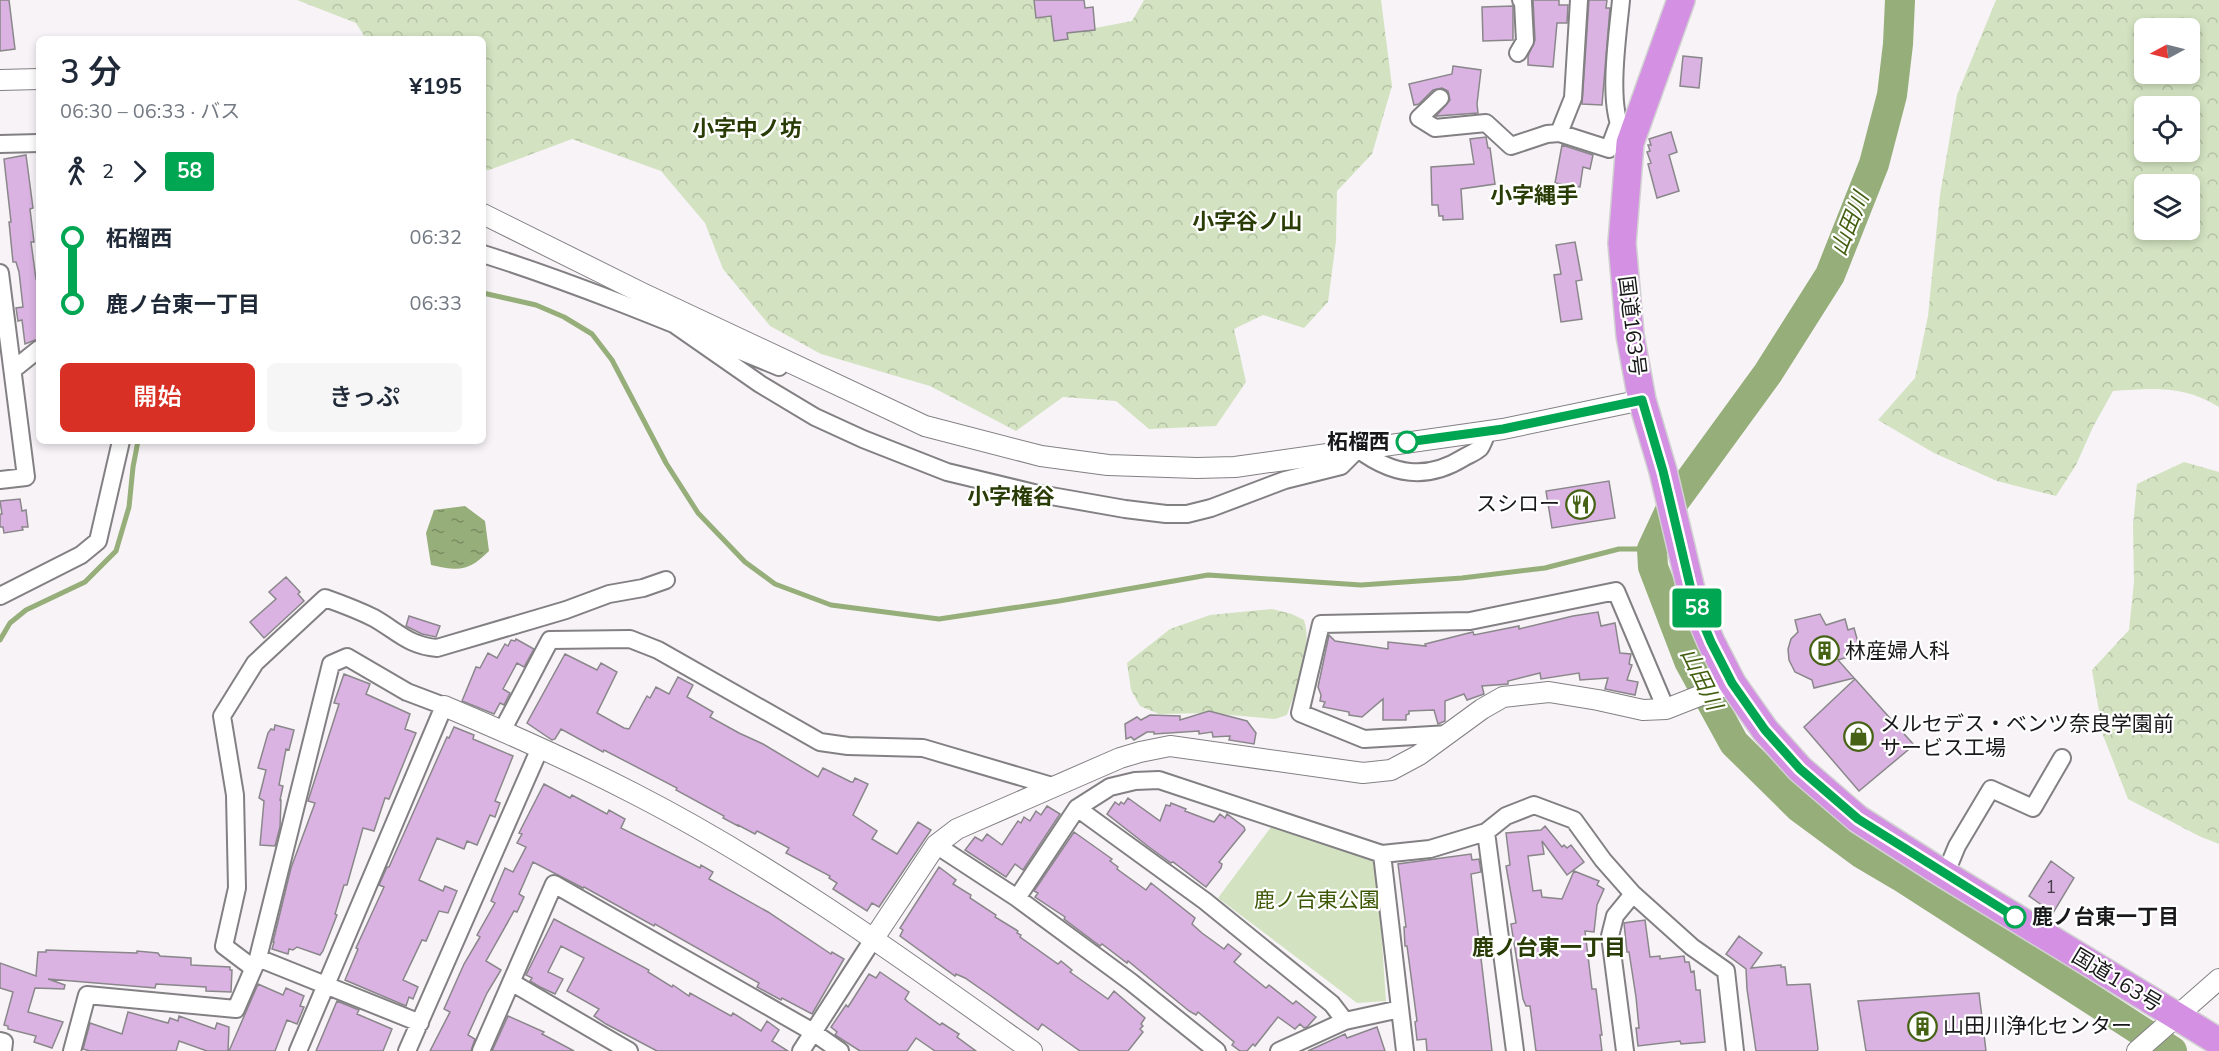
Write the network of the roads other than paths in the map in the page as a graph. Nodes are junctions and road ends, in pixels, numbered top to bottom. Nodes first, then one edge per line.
1 (1521, 0) edge
2 (1579, 0) edge
3 (1621, 0) edge
4 (1681, 0) edge
5 (1518, 53) dead end
6 (36, 79) edge
7 (0, 80) edge
8 (1440, 98) dead end
9 (1559, 134) junction
10 (1624, 134) junction
11 (36, 142) edge
12 (0, 144) edge
13 (486, 215) edge
14 (486, 255) edge
15 (0, 273) edge
16 (671, 322) junction
17 (36, 351) edge
18 (14, 369) junction
19 (856, 394) junction
20 (1642, 400) junction
21 (1488, 431) junction
22 (119, 444) edge
23 (1358, 449) junction
24 (0, 480) edge
25 (666, 580) dead end
26 (0, 596) edge
27 (1723, 686) junction
28 (444, 706) junction
29 (1666, 709) junction
30 (502, 731) junction
31 (1449, 734) junction
32 (540, 748) junction
33 (2062, 758) dead end
34 (1052, 786) junction
35 (1077, 808) junction
36 (1486, 832) junction
37 (936, 845) junction
38 (1382, 854) junction
39 (1945, 875) junction
40 (1633, 894) junction
41 (1017, 898) junction
42 (874, 938) junction
43 (256, 963) junction
44 (2219, 979) edge
45 (511, 982) junction
46 (326, 985) junction
47 (1400, 1009) junction
48 (2177, 1017) junction
49 (1345, 1021) junction
50 (420, 1023) junction
51 (813, 1032) junction
52 (0, 1041) edge
53 (2219, 1042) edge
54 (3, 1051) edge
55 (72, 1051) edge
56 (298, 1051) edge
57 (407, 1051) edge
58 (482, 1051) edge
59 (629, 1051) edge
60 (801, 1051) edge
61 (840, 1051) edge
62 (1032, 1051) edge
63 (1217, 1051) edge
64 (1280, 1051) edge
65 (1405, 1051) edge
66 (1515, 1051) edge
67 (1624, 1051) edge
68 (1736, 1051) edge
69 (2137, 1051) edge

1 - 5 street
2 - 9 street
3 - 10 street
4 - 10 highway, 国道163号
6 - 7 street
8 - 9 street
9 - 10 street
10 - 20 highway, 国道163号
11 - 12 street
13 - 19 street
14 - 16 street
15 - 18 street
16 - 19 street
16 - 23 street
17 - 18 street
18 - 24 street
19 - 23 street
20 - 21 street
20 - 27 highway, 国道163号
21 - 23 street
21 - 23 street
22 - 26 street
25 - 43 street
27 - 29 street
27 - 39 highway, 国道163号
28 - 30 street
28 - 43 street
28 - 46 street
29 - 31 street
29 - 31 street
30 - 32 street
30 - 34 street
31 - 34 street
32 - 42 street
32 - 50 street
33 - 39 street
34 - 37 street
35 - 38 street
35 - 41 street
35 - 49 street
36 - 38 street
36 - 40 street
36 - 66 street
37 - 41 street
37 - 42 street
38 - 47 street
39 - 48 highway, 国道163号
40 - 67 street
40 - 68 street
41 - 63 street
42 - 51 street
42 - 62 street
43 - 46 street
43 - 55 street
44 - 48 street
45 - 51 street
45 - 58 street
45 - 59 street
46 - 50 street
46 - 56 street
47 - 49 street
47 - 65 street
48 - 53 highway, 国道163号
48 - 69 street
49 - 64 street
50 - 57 street
51 - 60 street
51 - 61 street
52 - 54 street

